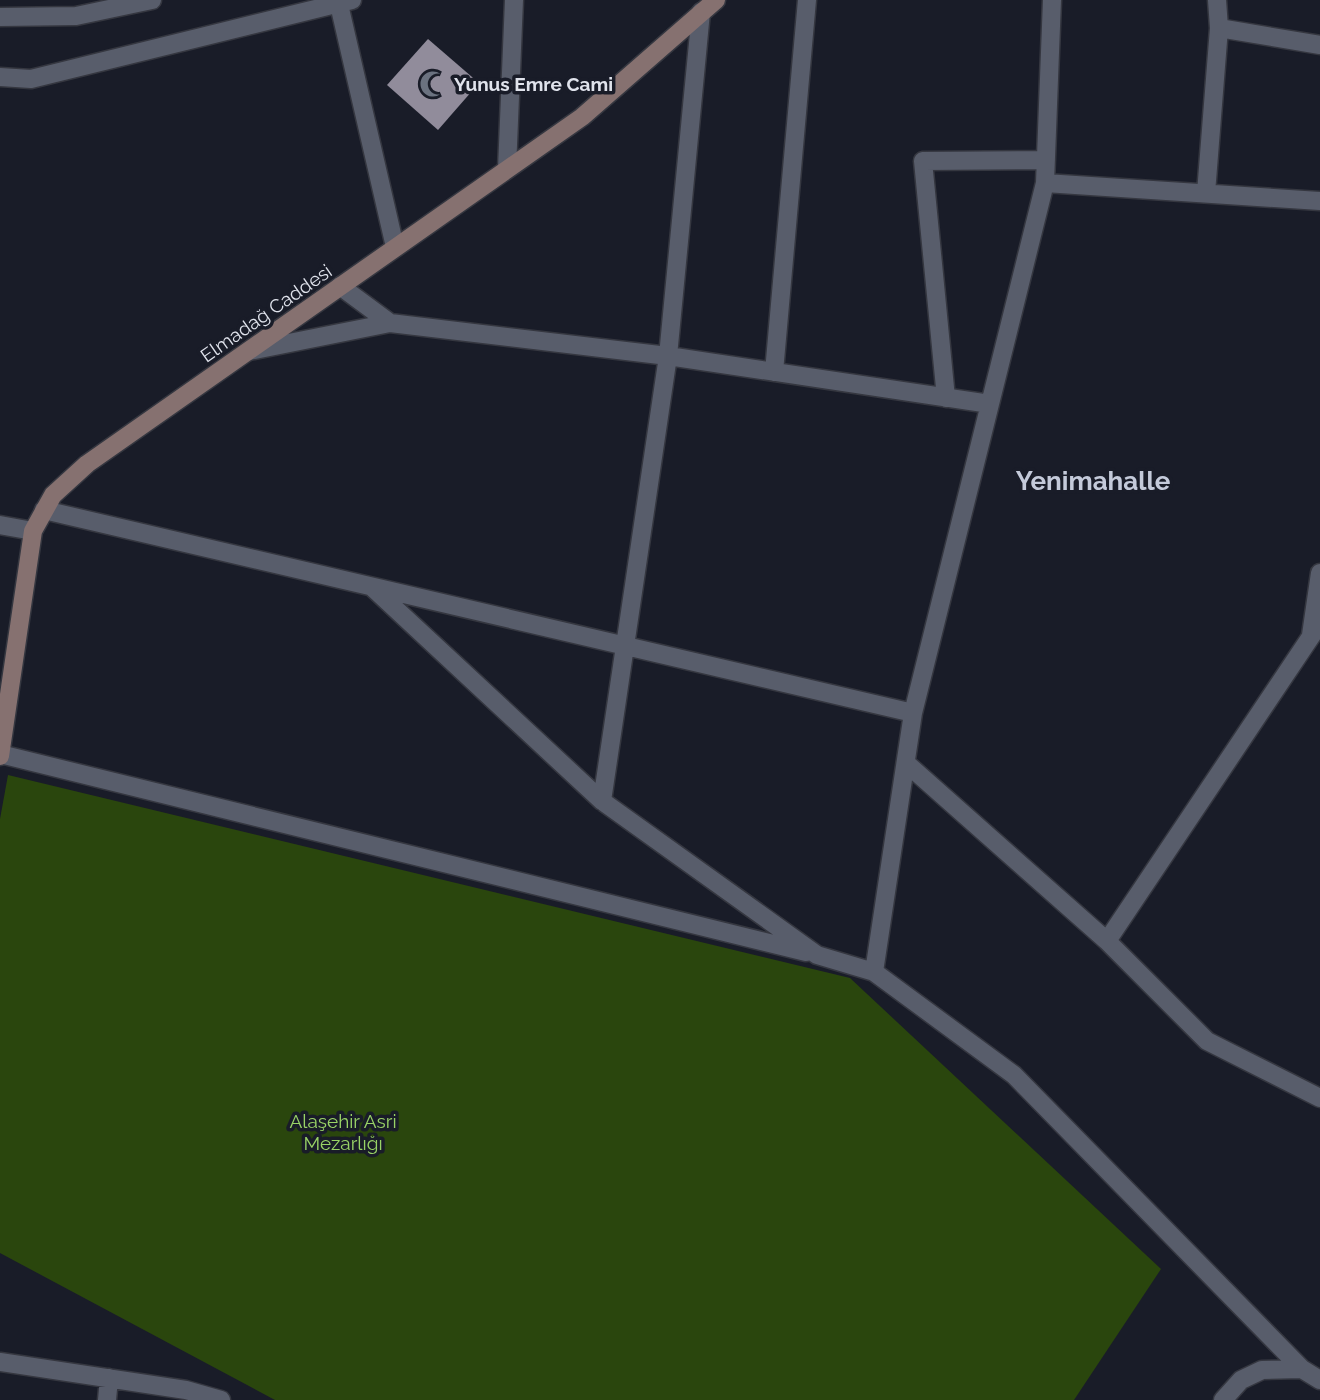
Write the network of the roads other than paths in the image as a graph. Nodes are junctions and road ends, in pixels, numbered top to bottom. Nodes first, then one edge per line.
1 (14, 0) edge
2 (152, 0) edge
3 (514, 0) edge
4 (716, 0) edge
5 (807, 0) edge
6 (1052, 0) edge
7 (1217, 0) edge
8 (343, 1) edge
9 (701, 12) junction
10 (0, 16) edge
11 (1219, 28) junction
12 (1320, 45) edge
13 (0, 77) edge
14 (1046, 160) junction
15 (507, 169) junction
16 (1045, 183) junction
17 (1206, 193) junction
18 (1320, 201) edge
19 (395, 247) junction
20 (340, 286) junction
21 (390, 323) junction
22 (249, 351) junction
23 (668, 356) junction
24 (774, 372) junction
25 (946, 398) junction
26 (990, 404) junction
27 (44, 510) junction
28 (0, 525) edge
29 (33, 531) junction
30 (1320, 573) edge
31 (372, 587) junction
32 (1315, 630) edge
33 (627, 646) junction
34 (913, 713) junction
35 (3, 716) edge
36 (0, 755) edge
37 (905, 763) junction
38 (602, 801) junction
39 (1107, 941) junction
40 (817, 954) junction
41 (874, 972) junction
42 (1320, 1098) edge
43 (0, 1362) edge
44 (1302, 1369) junction
45 (109, 1378) junction
46 (1320, 1380) edge
47 (107, 1400) edge
48 (221, 1400) edge
49 (1223, 1400) edge

1 - 10 street
2 - 10 street
3 - 15 street
4 - 9 street, Elmadağ Caddesi
5 - 24 street
6 - 14 street
7 - 11 street
8 - 13 street
8 - 19 street
9 - 15 street, Elmadağ Caddesi
9 - 23 street
11 - 12 street
11 - 17 street
14 - 16 street
14 - 25 street
15 - 19 street, Elmadağ Caddesi
16 - 17 street
16 - 26 street
17 - 18 street
19 - 20 street, Elmadağ Caddesi
20 - 21 street
20 - 22 street, Elmadağ Caddesi
21 - 22 street
21 - 23 street
22 - 27 street, Elmadağ Caddesi
23 - 24 street
23 - 33 street
24 - 25 street
25 - 26 street
26 - 34 street
27 - 29 street, Elmadağ Caddesi
27 - 31 street
28 - 29 street
29 - 35 street, Elmadağ Caddesi
30 - 32 street
31 - 33 street
31 - 38 street
32 - 39 street
33 - 34 street
33 - 38 street
34 - 37 street
35 - 36 street, Elmadağ Caddesi
36 - 40 street
37 - 39 street
37 - 41 street
38 - 40 street
39 - 42 street
40 - 41 street
41 - 44 street
43 - 45 street
44 - 46 street
44 - 49 street
45 - 47 street
45 - 48 street

